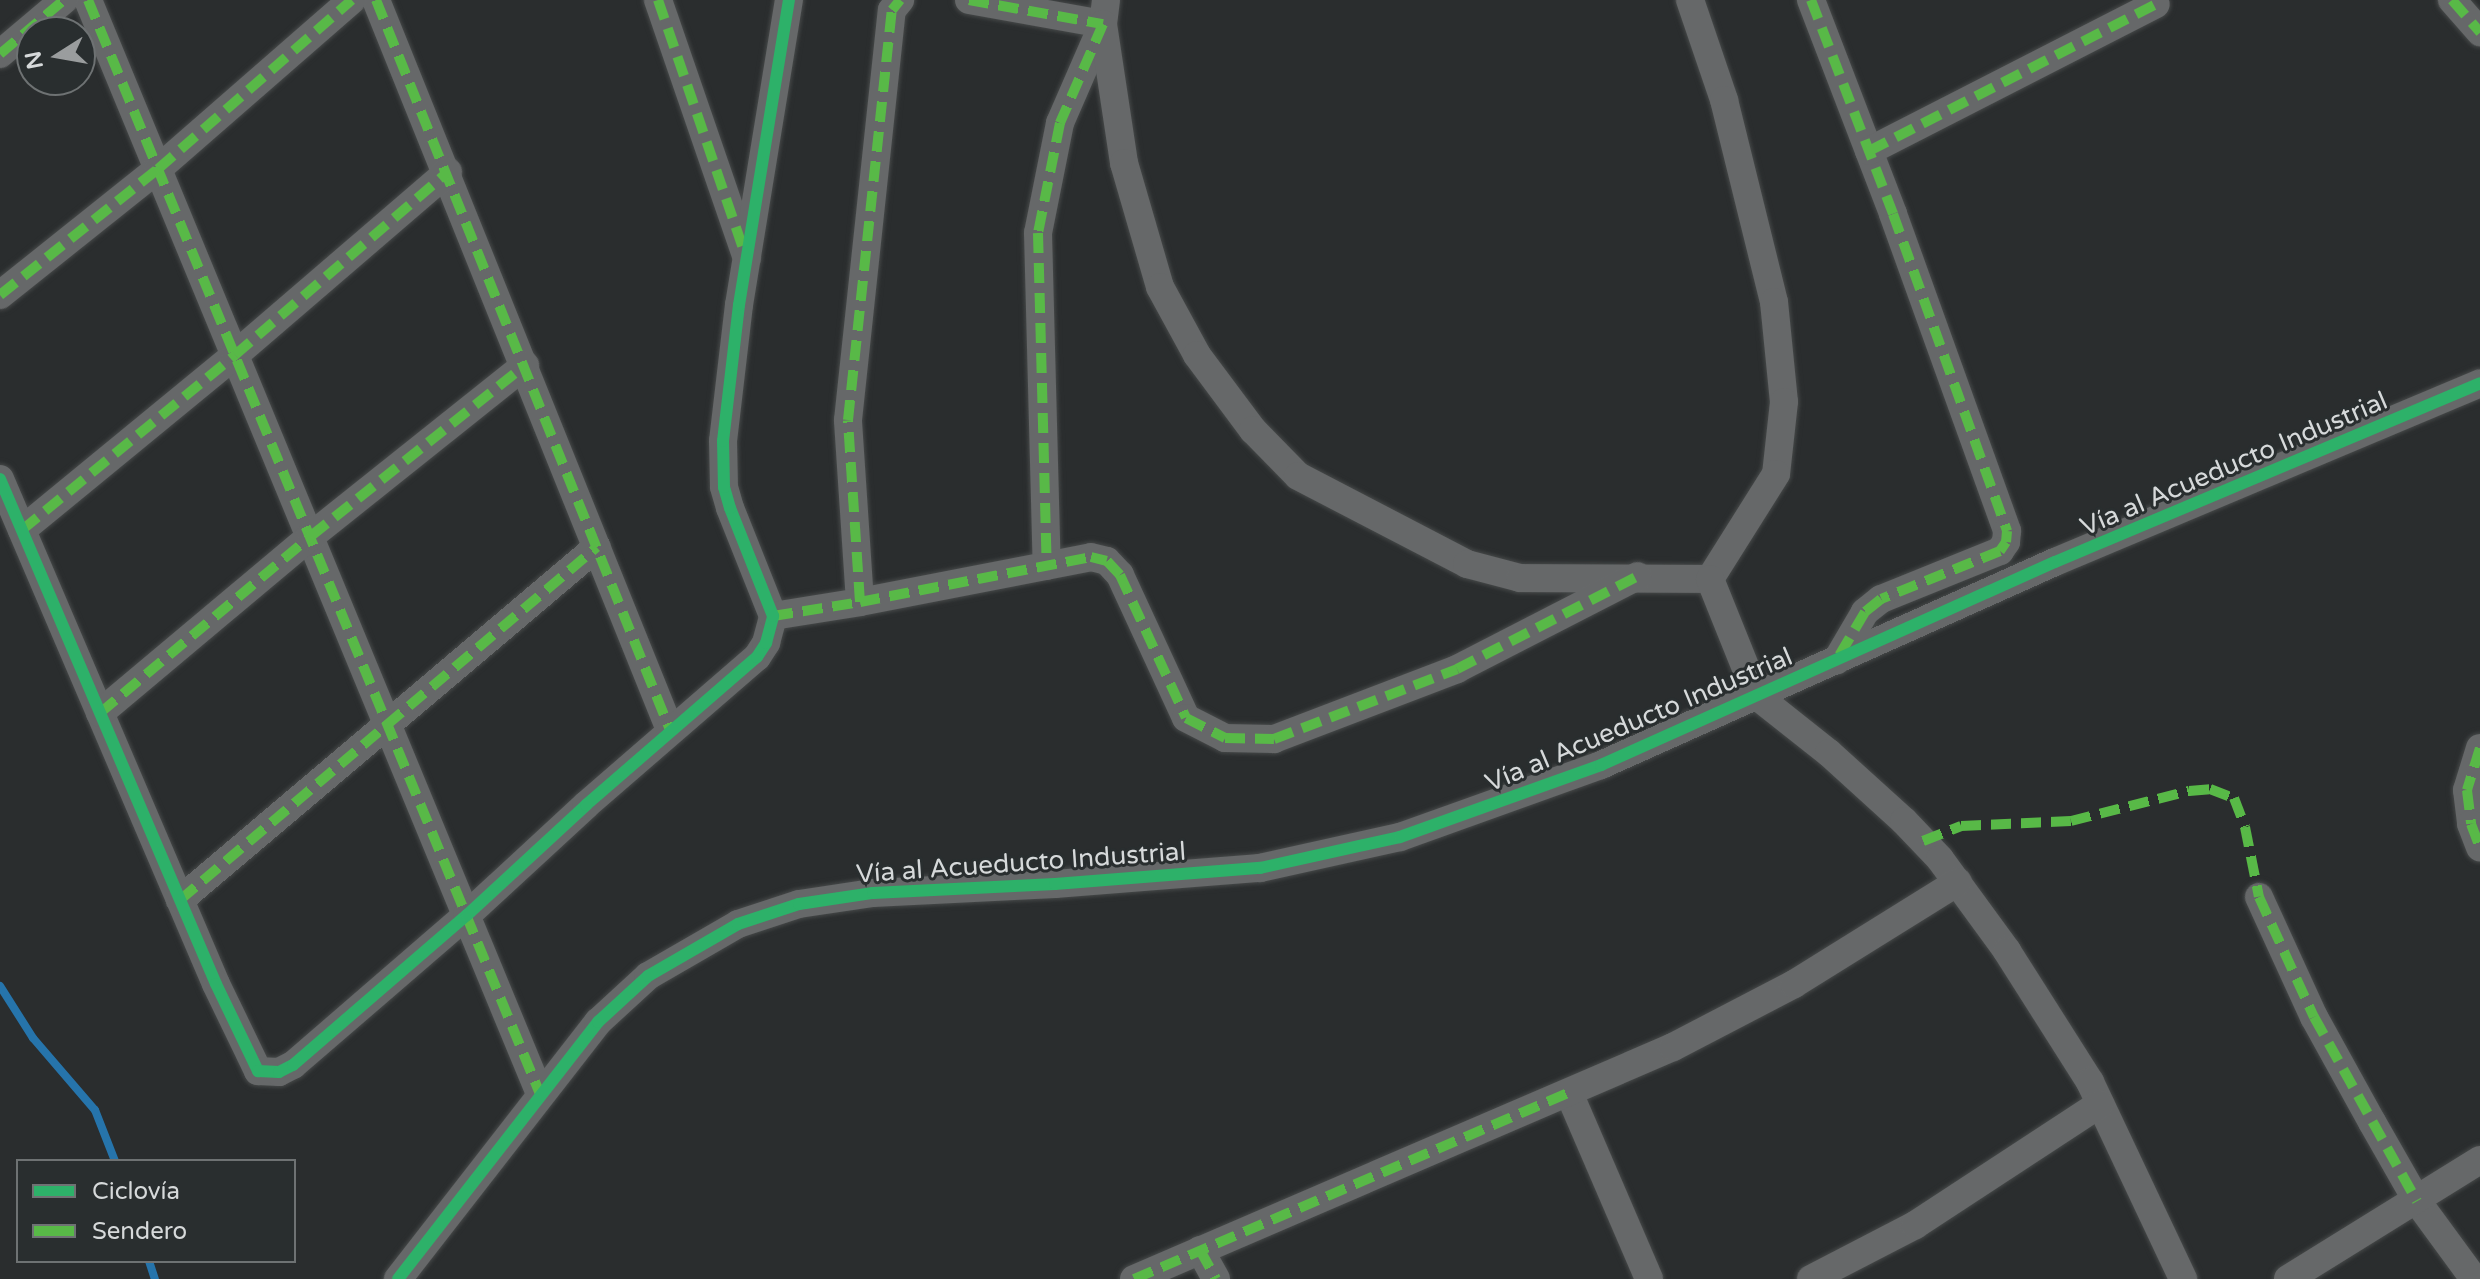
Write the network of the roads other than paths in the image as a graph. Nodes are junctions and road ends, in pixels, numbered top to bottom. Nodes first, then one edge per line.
1 (64, 0) edge
2 (88, 0) edge
3 (352, 0) edge
4 (376, 0) edge
5 (658, 0) edge
6 (789, 0) edge
7 (900, 0) edge
8 (969, 0) edge
9 (1690, 0) edge
10 (1811, 0) edge
11 (2452, 0) edge
12 (2156, 4) dead end
13 (1104, 12) edge
14 (2480, 32) edge
15 (0, 54) edge
16 (1869, 151) junction
17 (158, 169) junction
18 (448, 172) junction
19 (747, 259) junction
20 (0, 295) edge
21 (235, 355) junction
22 (525, 365) junction
23 (2479, 386) edge
24 (0, 479) edge
25 (22, 530) junction
26 (311, 536) junction
27 (597, 547) junction
28 (1047, 566) junction
29 (1638, 576) junction
30 (1710, 579) junction
31 (860, 602) junction
32 (773, 616) junction
33 (1837, 660) junction
34 (1757, 696) junction
35 (100, 713) junction
36 (387, 723) junction
37 (670, 730) junction
38 (2480, 748) edge
39 (2480, 847) edge
40 (1958, 882) junction
41 (2259, 897) dead end
42 (180, 900) junction
43 (467, 915) junction
44 (1569, 1093) junction
45 (540, 1094) junction
46 (2100, 1104) junction
47 (2480, 1160) edge
48 (2417, 1201) junction
49 (1200, 1250) junction
50 (398, 1279) edge
51 (1134, 1279) edge
52 (1216, 1279) edge
53 (1649, 1279) edge
54 (1811, 1279) edge
55 (2183, 1279) edge
56 (2288, 1279) edge
57 (2474, 1279) edge

1 - 15 street
2 - 17 street
3 - 17 street
4 - 18 street
5 - 19 street
6 - 19 street
7 - 31 street
8 - 13 street
9 - 30 street
10 - 16 street
11 - 14 street
12 - 16 street
13 - 28 street
13 - 29 street
16 - 33 street
17 - 20 street
17 - 21 street
18 - 21 street
18 - 22 street
19 - 32 street
21 - 25 street
21 - 26 street
22 - 26 street
22 - 27 street
23 - 33 street, Vía al Acueducto Industrial
24 - 25 street
25 - 35 street
26 - 35 street
26 - 36 street
27 - 36 street
27 - 37 street
28 - 29 street
28 - 31 street
29 - 30 street
30 - 34 street
31 - 32 street
32 - 37 street
33 - 34 street, Vía al Acueducto Industrial
34 - 40 street
34 - 45 street, Vía al Acueducto Industrial
35 - 42 street
36 - 42 street
36 - 43 street
37 - 43 street
38 - 39 street
40 - 44 street
40 - 46 street
41 - 48 street
42 - 43 street
43 - 45 street
44 - 49 street
44 - 53 street
45 - 50 street, Vía al Acueducto Industrial
46 - 54 street
46 - 55 street
47 - 48 street
48 - 56 street
48 - 57 street
49 - 51 street
49 - 52 street

